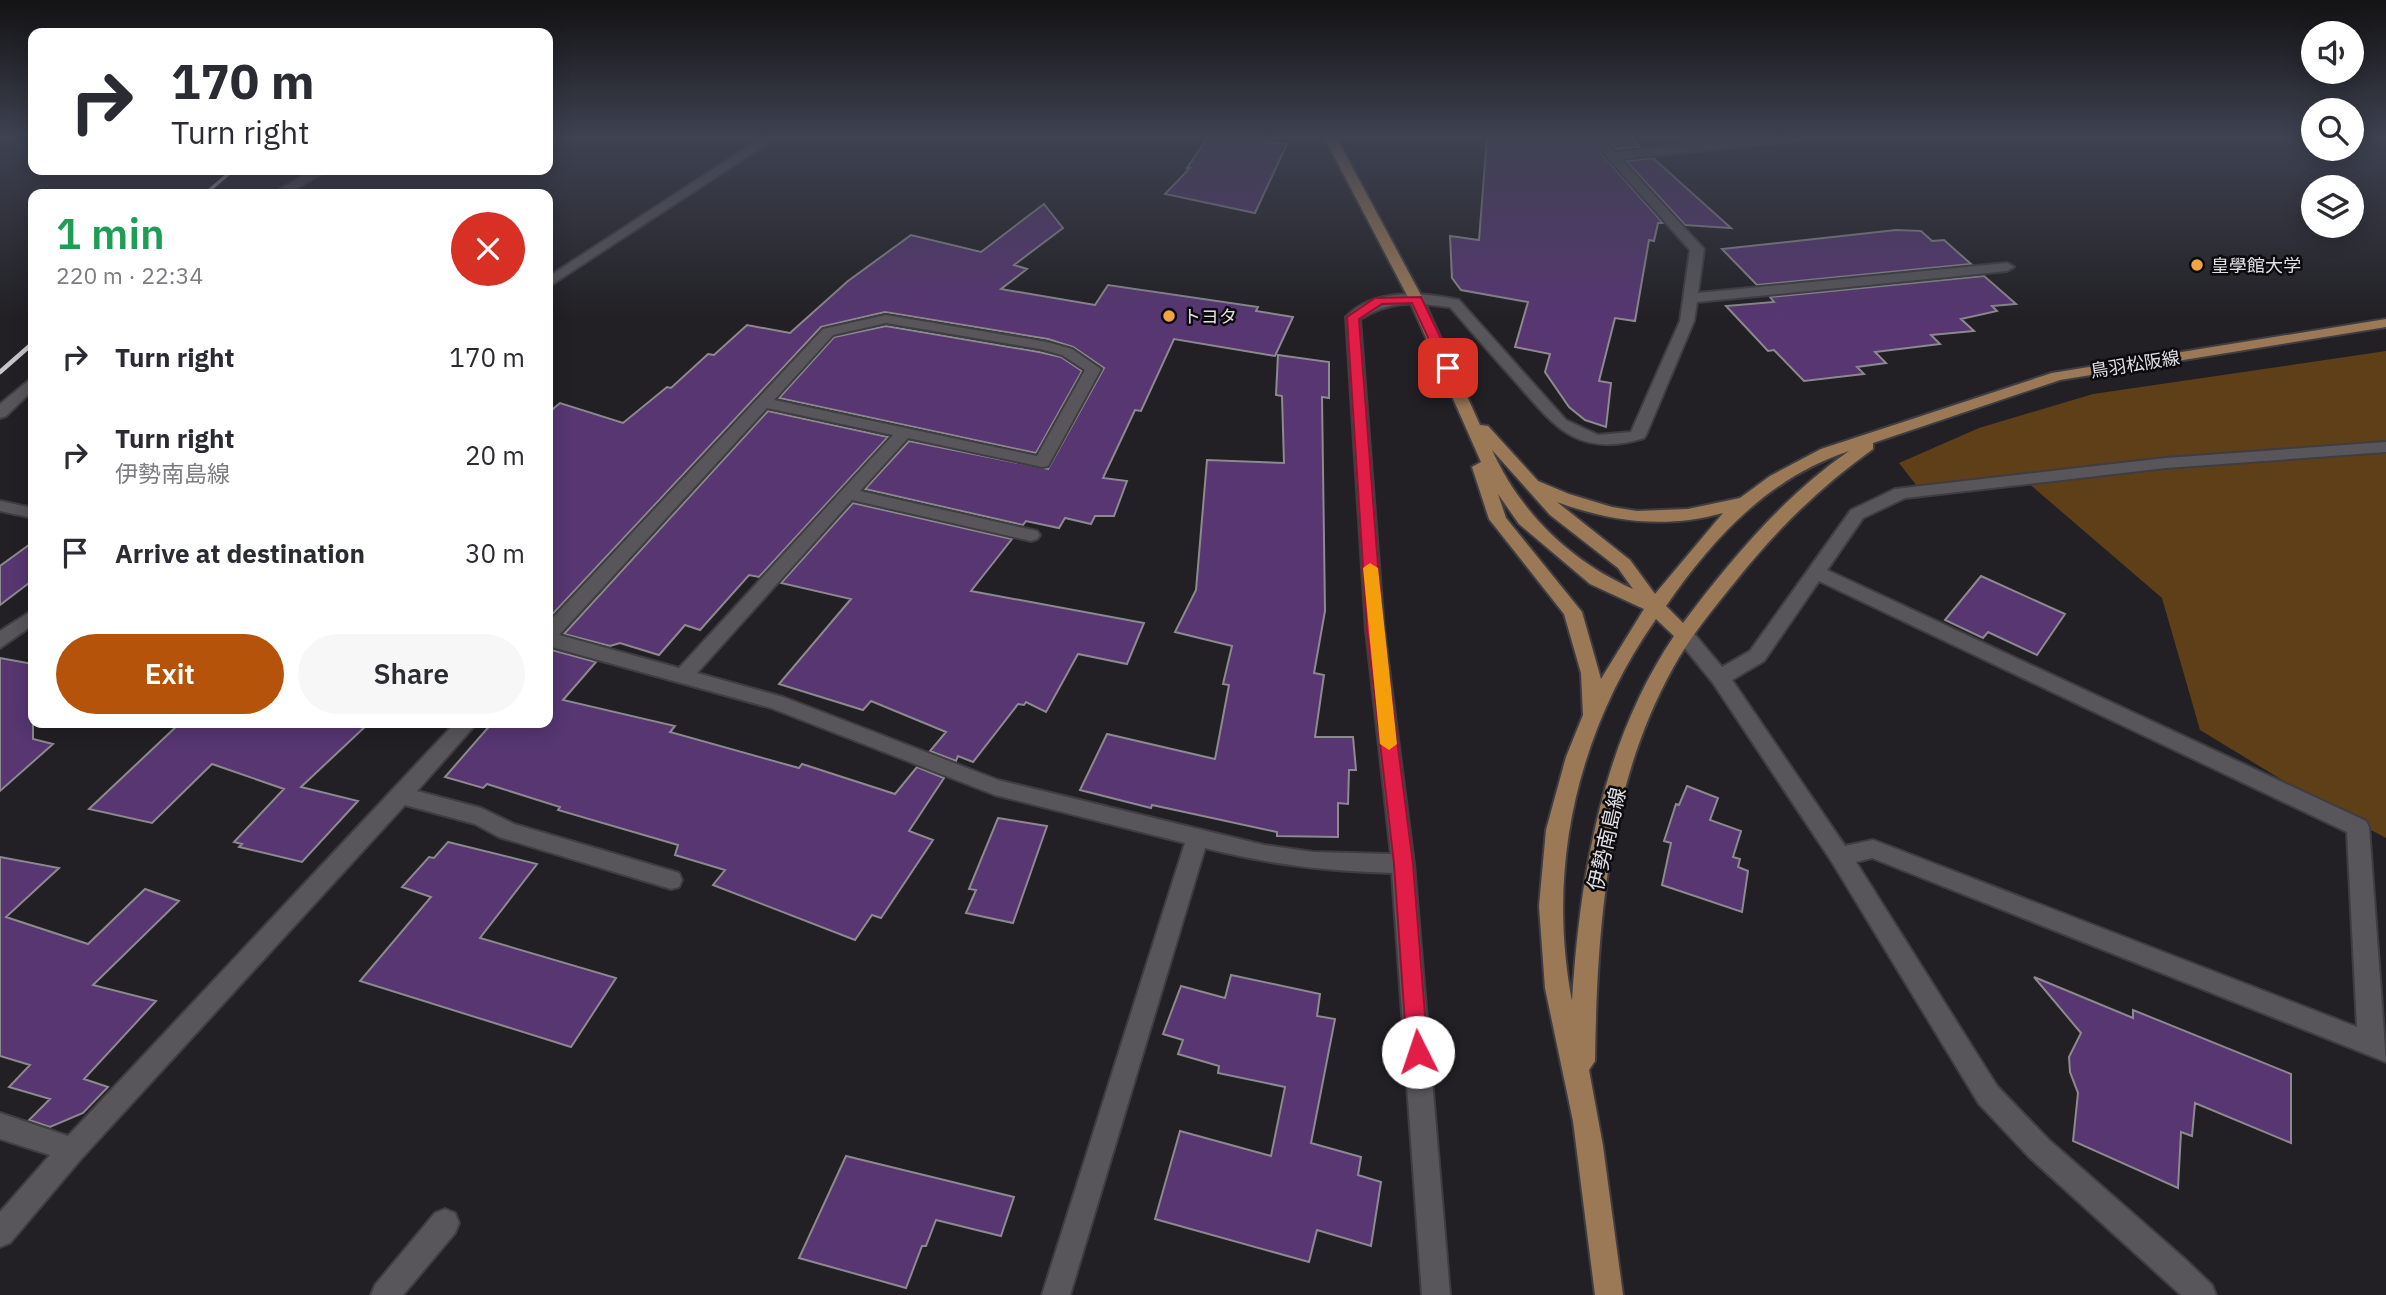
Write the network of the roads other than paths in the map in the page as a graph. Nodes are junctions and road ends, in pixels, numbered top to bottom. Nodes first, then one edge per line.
1 (679, 197) edge
2 (1362, 197) edge
3 (1650, 197) edge
4 (2007, 267) dead end
5 (553, 280) edge
6 (1692, 298) junction
7 (1416, 299) junction
8 (2386, 323) edge
9 (28, 387) edge
10 (763, 402) junction
11 (0, 413) edge
12 (1470, 415) junction
13 (1891, 430) junction
14 (904, 433) junction
15 (2386, 447) edge
16 (1525, 479) junction
17 (848, 494) junction
18 (1749, 499) junction
19 (0, 506) edge
20 (28, 512) edge
21 (1031, 535) dead end
22 (1815, 572) junction
23 (1655, 607) junction
24 (28, 620) edge
25 (553, 632) edge
26 (1684, 635) junction
27 (553, 638) edge
28 (0, 641) edge
29 (683, 676) junction
30 (1720, 678) junction
31 (1592, 717) junction
32 (462, 728) edge
33 (400, 795) junction
34 (1198, 836) junction
35 (1840, 856) junction
36 (1403, 864) junction
37 (671, 880) dead end
38 (2378, 1046) edge
39 (1582, 1097) junction
40 (0, 1126) edge
41 (72, 1150) junction
42 (445, 1223) dead end
43 (0, 1233) edge
44 (385, 1295) edge
45 (1056, 1295) edge
46 (1436, 1295) edge
47 (1609, 1295) edge
48 (2202, 1295) edge

1 - 5 street
2 - 7 main road
3 - 6 street
4 - 6 street
6 - 7 street
7 - 12 main road
7 - 36 street
8 - 13 main road, 鳥羽松阪線
9 - 11 street
10 - 14 street
10 - 14 street
10 - 25 street
12 - 16 main road
12 - 23 main road
12 - 31 main road
13 - 18 main road, 鳥羽松阪線
13 - 26 main road, 鳥羽松阪線
14 - 17 street
15 - 22 street
16 - 18 main road
16 - 23 main road
17 - 21 street
17 - 29 street
18 - 23 main road, 鳥羽松阪線
19 - 20 street
22 - 30 street
22 - 38 street
23 - 26 main road
23 - 31 main road, 伊勢南島線
24 - 28 street
26 - 30 street
26 - 39 main road, 伊勢南島線
27 - 29 street
29 - 34 street
30 - 35 street
31 - 39 main road, 伊勢南島線
32 - 33 street
33 - 37 street
33 - 41 street
34 - 36 street
34 - 45 street
35 - 38 street
35 - 48 street
36 - 46 street
39 - 47 main road, 伊勢南島線
40 - 41 street
41 - 43 street
42 - 44 street

